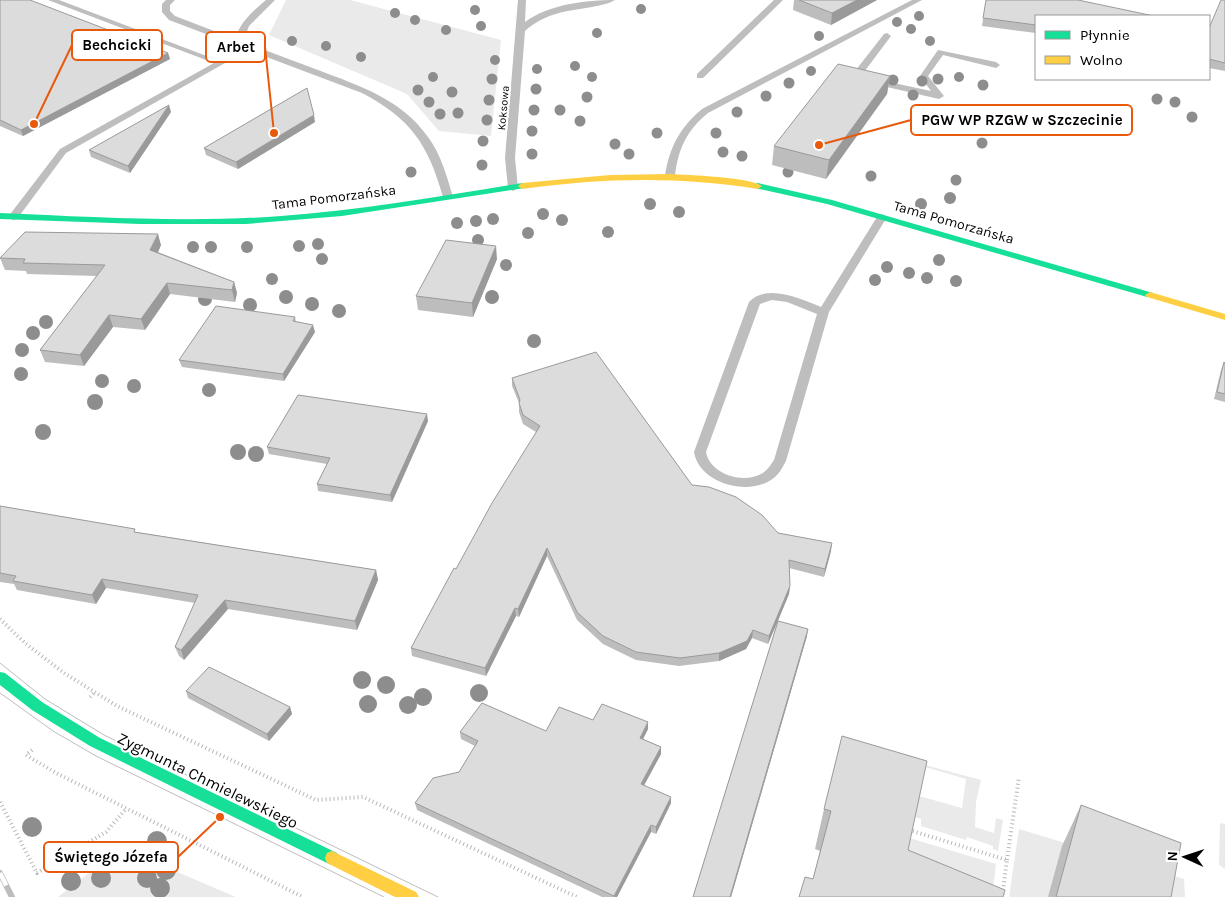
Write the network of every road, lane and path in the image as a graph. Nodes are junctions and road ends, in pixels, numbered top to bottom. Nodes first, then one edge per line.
1 (52, 0) edge
2 (171, 0) edge
3 (271, 0) edge
4 (522, 0) edge
5 (611, 0) edge
6 (779, 0) edge
7 (918, 0) edge
8 (522, 30) junction
9 (887, 36) dead end
10 (238, 44) junction
11 (996, 65) dead end
12 (700, 76) dead end
13 (670, 176) junction
14 (513, 188) junction
15 (448, 197) junction
16 (0, 216) edge
17 (13, 217) junction
18 (882, 217) junction
19 (823, 312) junction
20 (1225, 317) edge
21 (0, 619) edge
22 (0, 677) edge
23 (94, 693) junction
24 (90, 697) dead end
25 (32, 750) dead end
26 (1019, 777) dead end
27 (0, 803) edge
28 (126, 809) junction
29 (908, 830) edge
30 (1007, 860) junction
31 (407, 896) edge
32 (303, 897) edge
33 (577, 897) edge
34 (1002, 897) edge

1 - 17 lane
2 - 10 lane
3 - 10 lane
4 - 8 lane, Koksowa
5 - 8 lane
6 - 12 lane
7 - 13 lane
8 - 14 lane, Koksowa
9 - 11 lane
10 - 15 lane
13 - 14 street, Tama Pomorzańska
13 - 18 street, Tama Pomorzańska
14 - 15 street, Tama Pomorzańska
15 - 17 street, Tama Pomorzańska
16 - 17 street, Tama Pomorzańska
18 - 19 lane
18 - 20 street, Tama Pomorzańska
19 - 19 lane
21 - 23 path
22 - 31 street, Zygmunta Chmielewskiego
23 - 24 path
23 - 33 path
25 - 28 path
26 - 30 path
27 - 28 path
28 - 32 path
29 - 30 path
30 - 34 path

